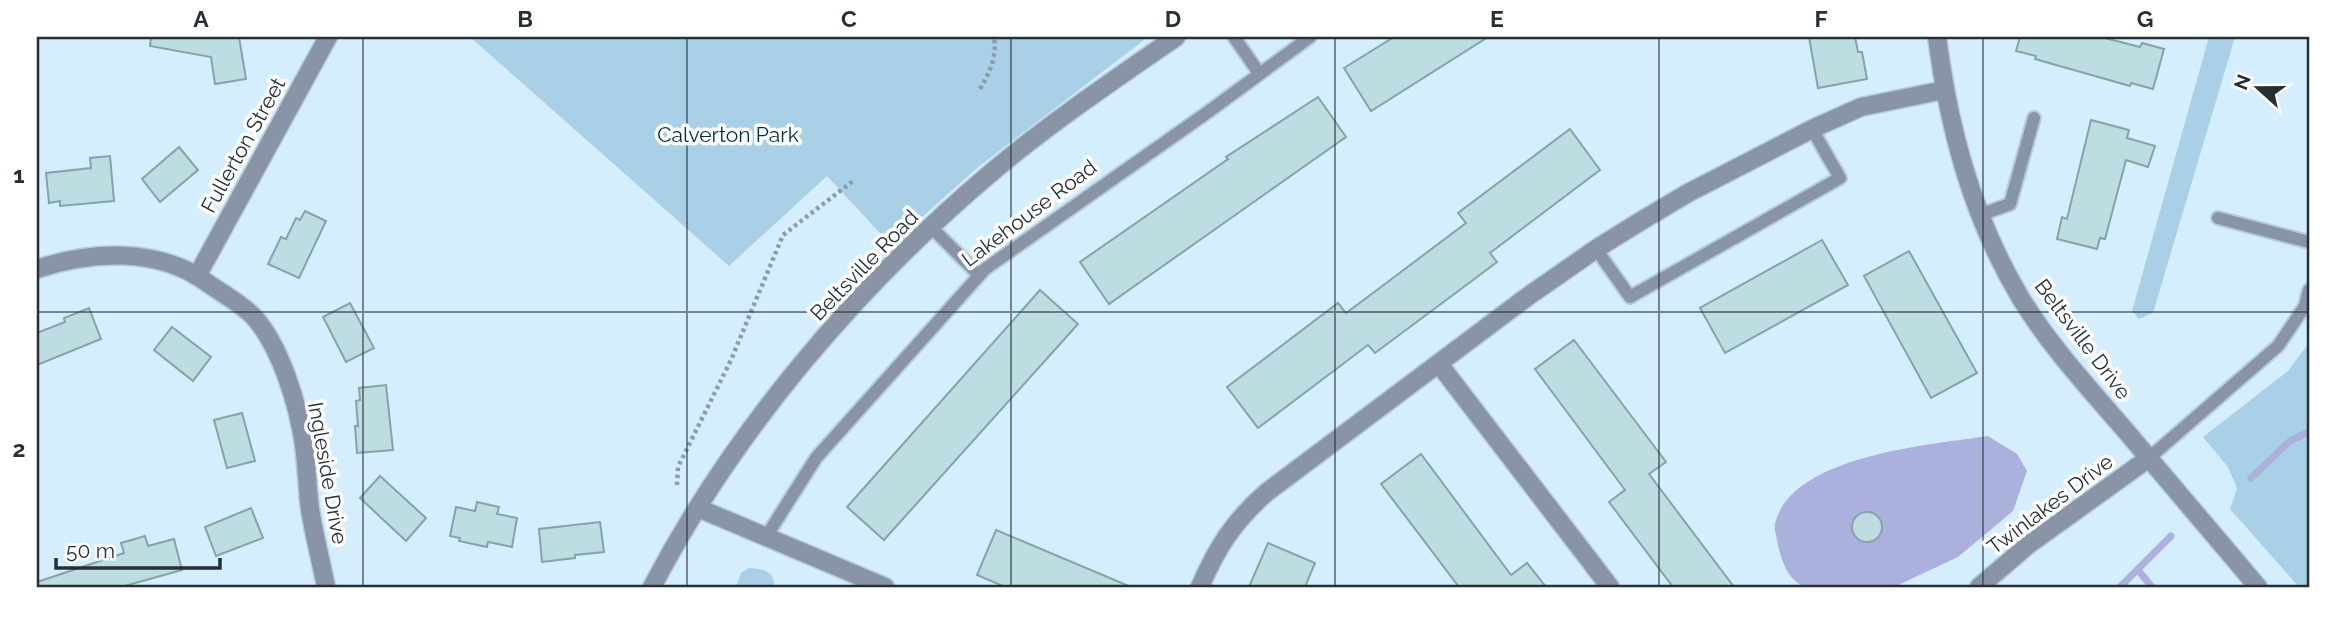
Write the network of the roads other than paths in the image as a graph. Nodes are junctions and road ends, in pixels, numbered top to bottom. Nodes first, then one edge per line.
1 (328, 37) edge
2 (1176, 37) edge
3 (1234, 37) edge
4 (1310, 37) edge
5 (1937, 37) edge
6 (1259, 73) junction
7 (1944, 90) junction
8 (2034, 118) dead end
9 (1812, 129) junction
10 (1979, 215) junction
11 (2218, 218) dead end
12 (931, 227) junction
13 (2309, 242) edge
14 (1596, 248) junction
15 (37, 269) edge
16 (979, 275) junction
17 (197, 276) junction
18 (2309, 290) edge
19 (1439, 364) junction
20 (2149, 458) junction
21 (698, 508) junction
22 (766, 537) junction
23 (326, 587) edge
24 (652, 587) edge
25 (885, 587) edge
26 (1200, 587) edge
27 (1611, 587) edge
28 (1979, 587) edge
29 (2258, 587) edge

1 - 17 street, Fullerton Street
2 - 12 street, Beltsville Road
3 - 6 lane
4 - 6 lane, Lakehouse Road
5 - 7 street, Beltsville Drive
6 - 16 lane, Lakehouse Road
7 - 9 street
7 - 10 street, Beltsville Drive
8 - 10 lane
9 - 14 street
9 - 14 lane
10 - 20 street, Beltsville Drive
11 - 13 lane
12 - 16 lane
12 - 21 street, Beltsville Road
14 - 19 street
15 - 17 street, Ingleside Drive
16 - 22 lane, Lakehouse Road
17 - 23 street, Ingleside Drive
18 - 20 lane
19 - 26 street
19 - 27 street
20 - 28 street, Twinlakes Drive
20 - 29 street, Beltsville Drive
21 - 22 street
21 - 24 street, Beltsville Road
22 - 25 street

